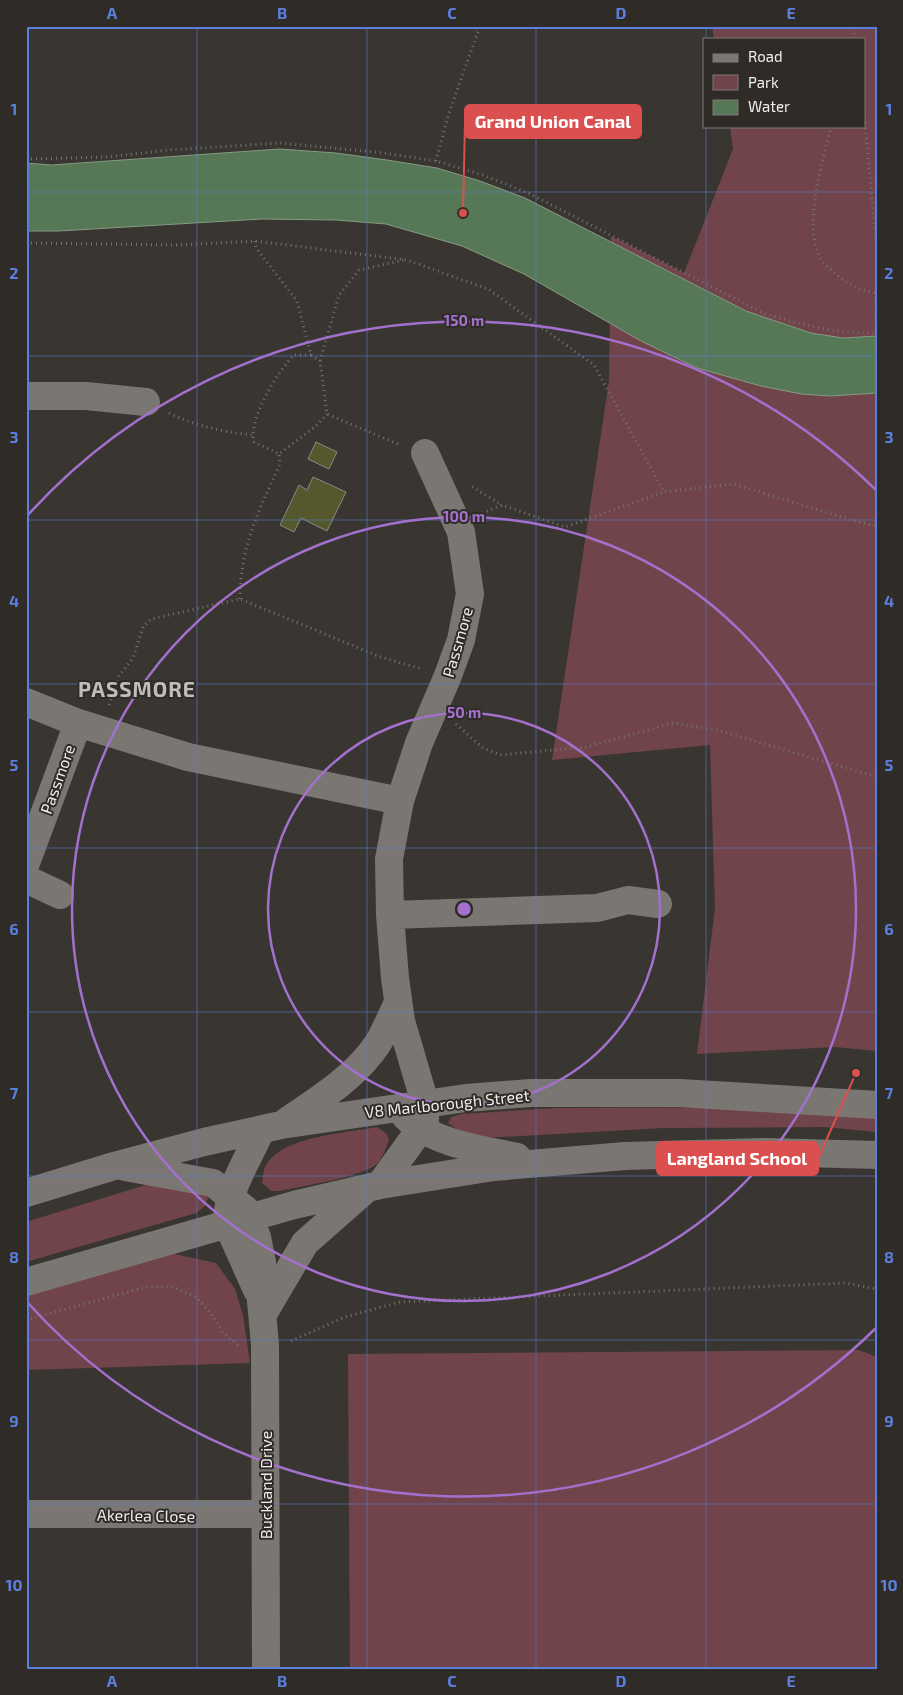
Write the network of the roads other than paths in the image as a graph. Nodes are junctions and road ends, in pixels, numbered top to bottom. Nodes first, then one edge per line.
1 (26, 396) edge
2 (146, 402) road end
3 (424, 453) dead end
4 (26, 702) edge
5 (89, 726) junction
6 (400, 801) junction
7 (26, 863) edge
8 (26, 879) edge
9 (60, 895) dead end
10 (658, 904) dead end
11 (390, 915) junction
12 (400, 1011) junction
13 (877, 1105) edge
14 (416, 1112) junction
15 (271, 1127) junction
16 (877, 1155) edge
17 (541, 1162) junction
18 (114, 1166) junction
19 (373, 1187) junction
20 (26, 1193) edge
21 (230, 1196) junction
22 (238, 1220) junction
23 (26, 1282) edge
24 (262, 1308) junction
25 (26, 1514) edge
26 (265, 1514) junction
27 (266, 1669) edge

1 - 2 street
3 - 6 street, Passmore
4 - 5 street, Passmore
5 - 6 street, Passmore
5 - 7 street, Passmore
6 - 11 street, Passmore
8 - 9 street
10 - 11 street
11 - 12 street, Passmore
12 - 14 street, Passmore
12 - 15 street
13 - 14 street, V8 Marlborough Street
14 - 15 street, V8 Marlborough Street
14 - 17 street
14 - 19 street
15 - 18 street, V8 Marlborough Street
15 - 21 street
16 - 17 street
17 - 19 street
18 - 20 street, V8 Marlborough Street
18 - 21 street
19 - 22 street
19 - 24 street
21 - 22 street
22 - 23 street
22 - 24 street, Buckland Drive
24 - 26 street, Buckland Drive
25 - 26 street, Akerlea Close
26 - 27 street, Buckland Drive

